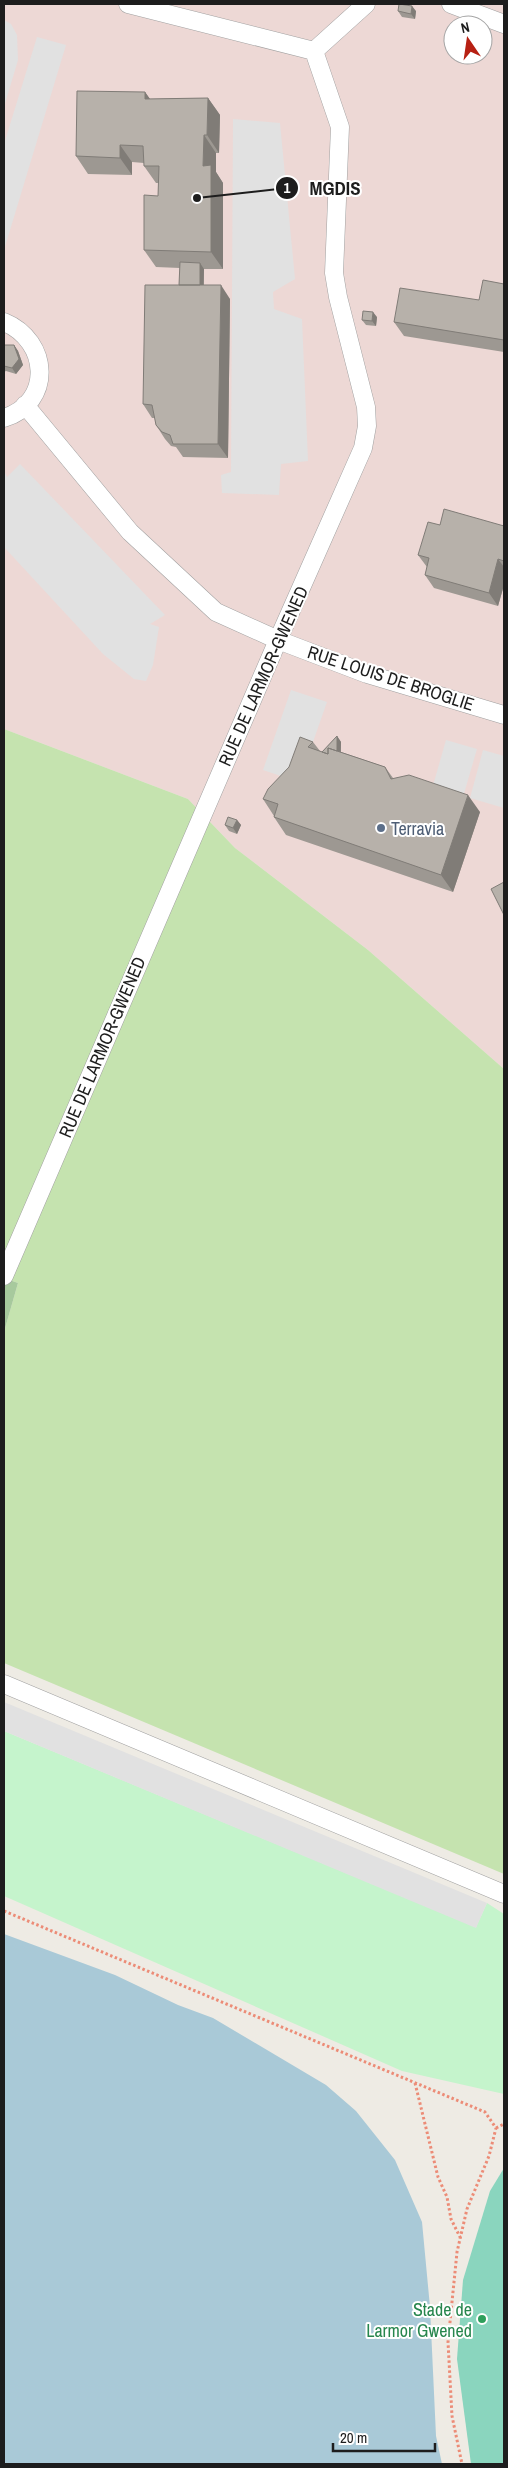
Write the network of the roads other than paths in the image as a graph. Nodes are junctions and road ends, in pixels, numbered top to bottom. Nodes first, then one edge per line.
1 (128, 4) edge
2 (366, 4) edge
3 (451, 4) edge
4 (504, 24) edge
5 (314, 52) junction
6 (4, 322) edge
7 (25, 405) junction
8 (4, 418) edge
9 (278, 640) junction
10 (504, 715) edge
11 (4, 1276) edge
12 (4, 1684) edge
13 (504, 1894) edge

1 - 5 lane
2 - 5 lane
3 - 4 lane
5 - 9 lane, RUE DE LARMOR-GWENED
6 - 7 lane
7 - 8 lane
7 - 9 lane, RUE LOUIS DE BROGLIE
9 - 10 lane, RUE LOUIS DE BROGLIE
9 - 11 lane, RUE DE LARMOR-GWENED
12 - 13 lane

